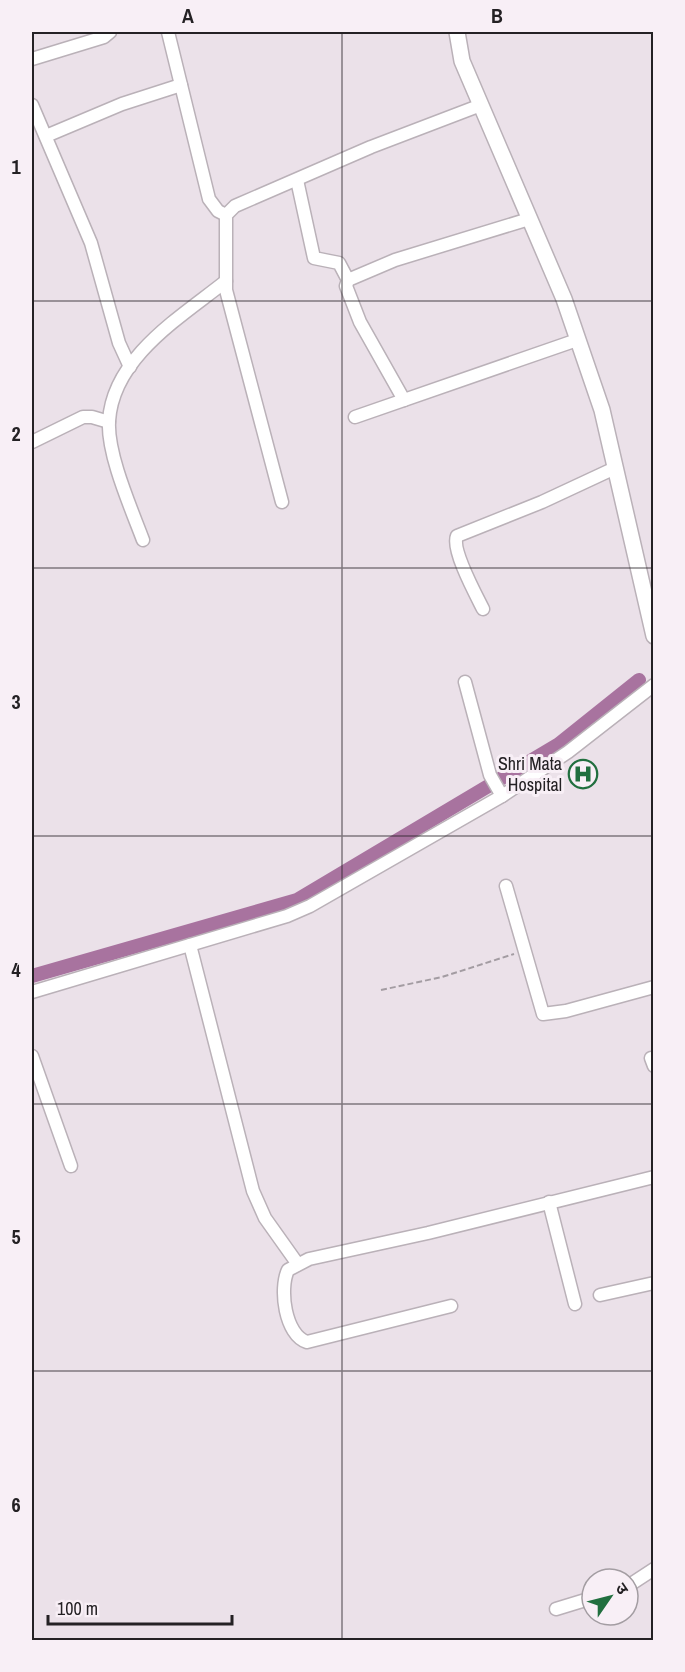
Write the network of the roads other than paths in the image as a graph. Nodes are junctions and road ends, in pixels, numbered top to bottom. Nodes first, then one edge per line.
1 (110, 32) edge
2 (168, 32) edge
3 (457, 32) edge
4 (32, 59) edge
5 (181, 85) junction
6 (32, 105) edge
7 (481, 105) junction
8 (46, 136) junction
9 (297, 180) junction
10 (226, 215) junction
11 (529, 219) junction
12 (348, 280) junction
13 (226, 281) junction
14 (578, 340) junction
15 (129, 367) junction
16 (404, 400) junction
17 (355, 417) dead end
18 (109, 422) junction
19 (32, 442) edge
20 (615, 468) junction
21 (282, 502) dead end
22 (142, 540) dead end
23 (483, 609) dead end
24 (653, 627) edge
25 (465, 682) dead end
26 (654, 685) edge
27 (501, 794) junction
28 (506, 886) dead end
29 (190, 945) junction
30 (654, 987) edge
31 (32, 992) edge
32 (32, 1056) edge
33 (71, 1166) dead end
34 (654, 1177) edge
35 (549, 1202) junction
36 (297, 1263) junction
37 (654, 1283) edge
38 (600, 1295) dead end
39 (575, 1304) dead end
40 (451, 1306) dead end
41 (654, 1569) edge
42 (640, 1578) edge
43 (580, 1602) edge
44 (556, 1609) dead end

1 - 4 street
2 - 5 street
3 - 7 street
5 - 8 street
5 - 10 street
6 - 8 street
7 - 9 street
7 - 11 street
8 - 15 street
9 - 10 street
9 - 12 street
10 - 13 street
11 - 12 street
11 - 14 street
12 - 16 street
13 - 15 street
13 - 21 street
14 - 16 street
14 - 20 street
15 - 18 street
16 - 17 street
18 - 19 street
18 - 22 street
20 - 23 street
20 - 24 street
25 - 27 street
26 - 27 street
27 - 29 street
28 - 30 street
29 - 31 street
29 - 36 street
32 - 33 street
34 - 35 street
35 - 36 street
35 - 39 street
36 - 40 street
37 - 38 street
41 - 42 street
43 - 44 street

